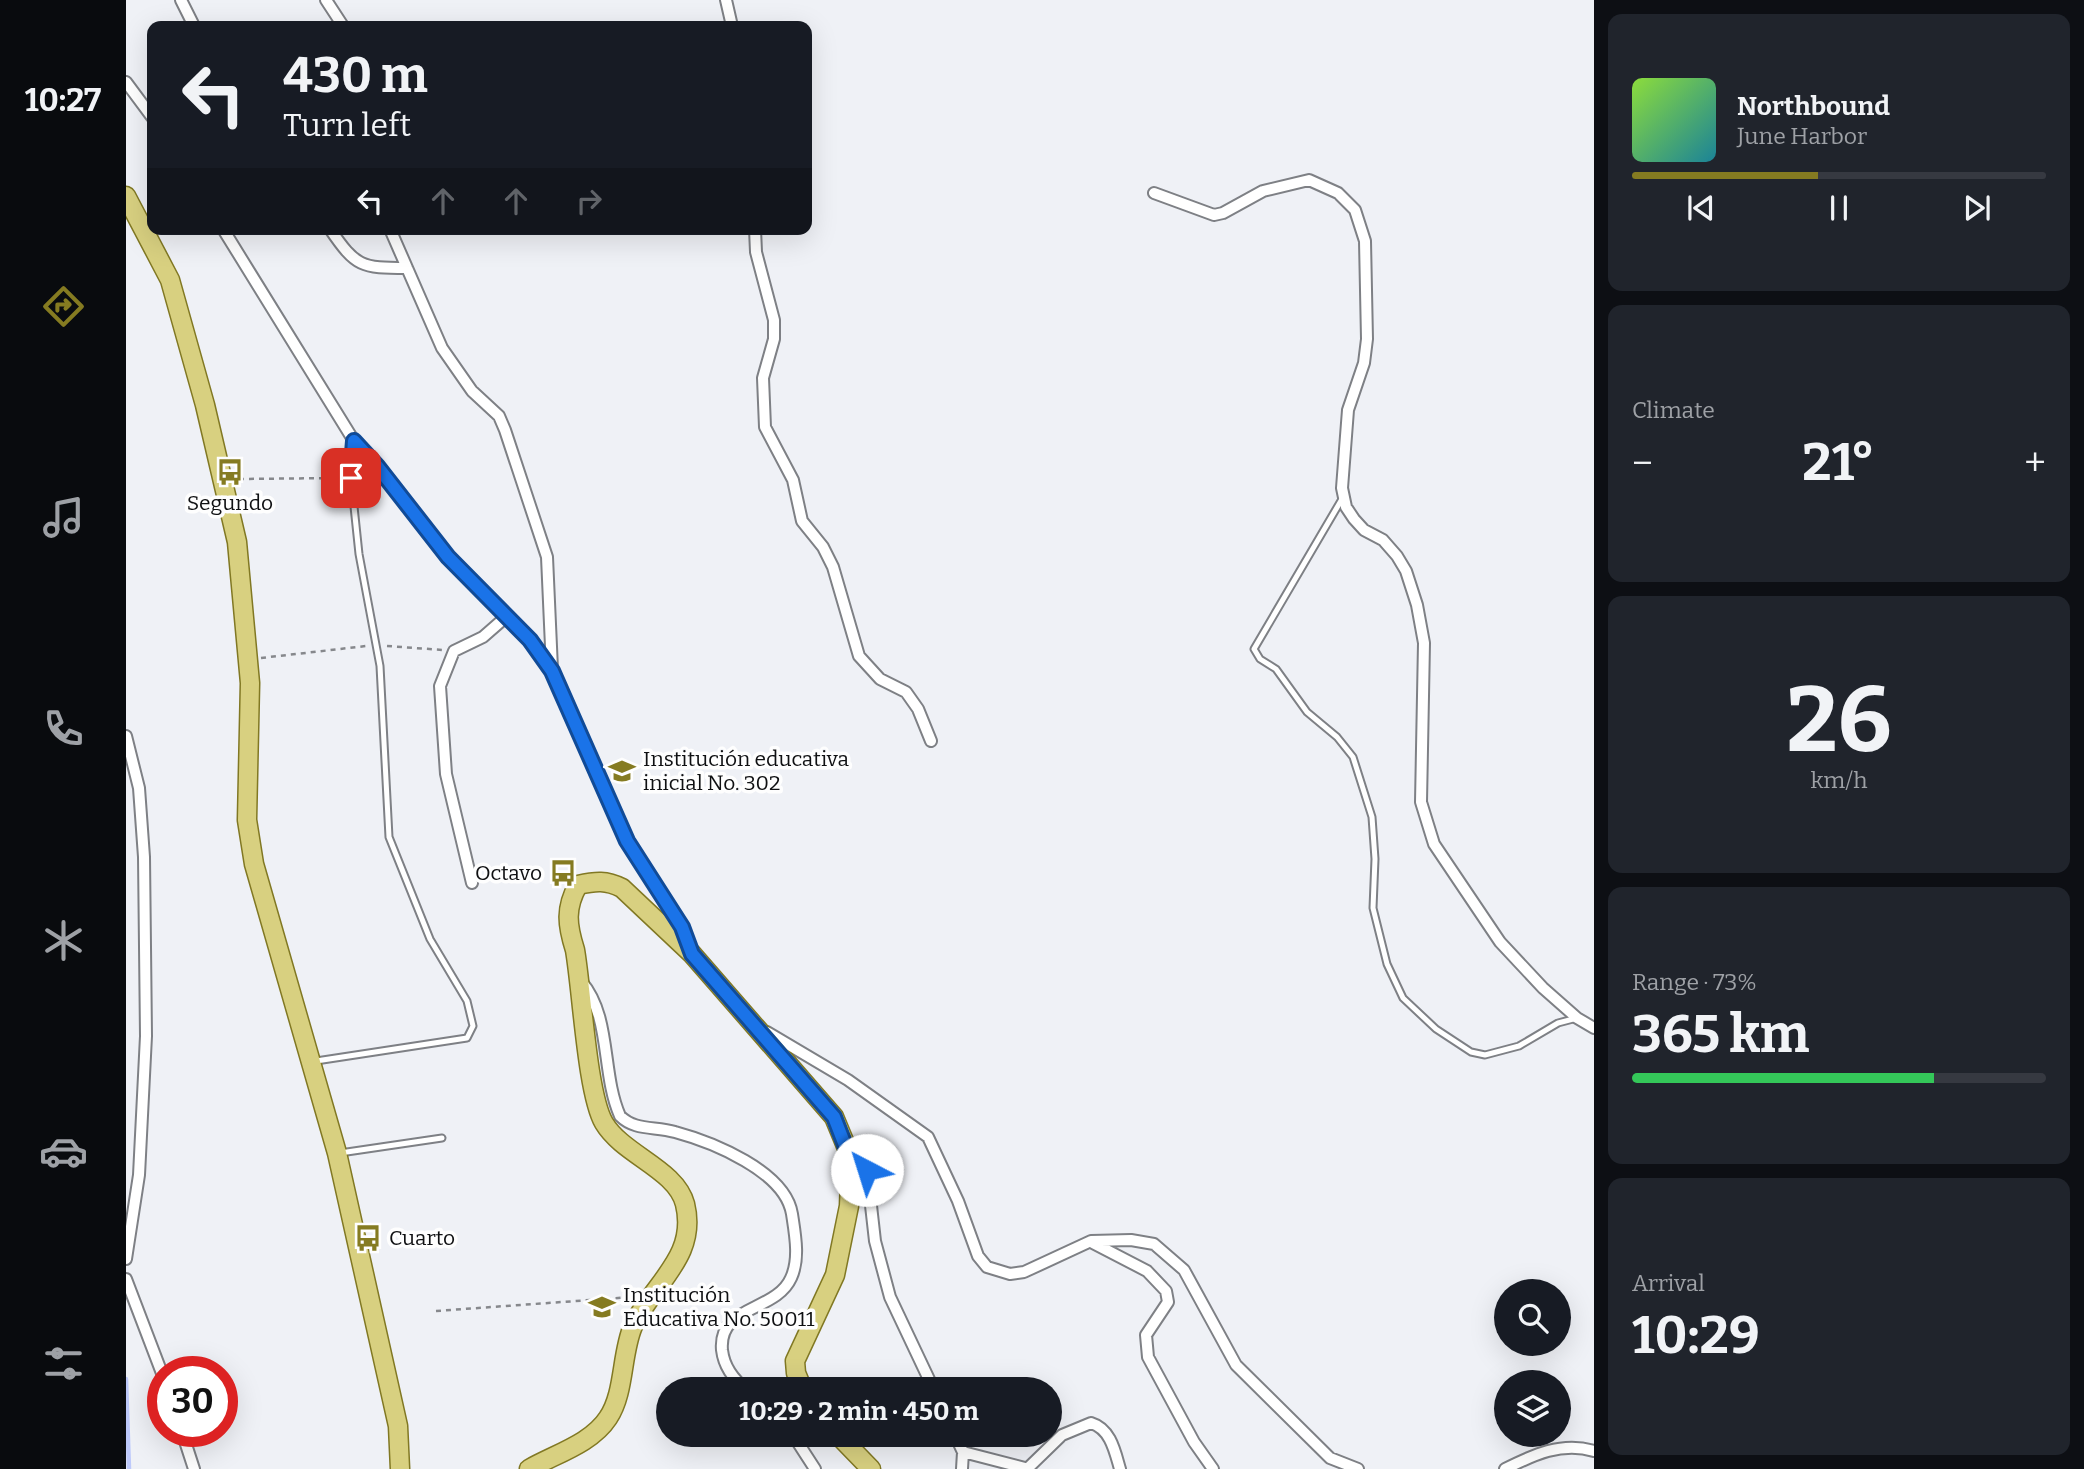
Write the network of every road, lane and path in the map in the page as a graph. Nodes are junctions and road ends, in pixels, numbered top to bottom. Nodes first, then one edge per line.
1 (181, 0) edge
2 (326, 0) edge
3 (726, 0) edge
4 (192, 21) edge
5 (340, 21) edge
6 (731, 21) edge
7 (126, 82) edge
8 (147, 110) edge
9 (1154, 193) dead end
10 (126, 196) edge
11 (227, 235) edge
12 (334, 235) edge
13 (393, 235) edge
14 (755, 235) edge
15 (407, 268) junction
16 (354, 441) junction
17 (351, 478) junction
18 (222, 479) junction
19 (1344, 497) junction
20 (507, 617) junction
21 (378, 645) junction
22 (454, 651) junction
23 (248, 659) junction
24 (552, 671) junction
25 (126, 736) edge
26 (930, 741) dead end
27 (472, 883) dead end
28 (692, 954) junction
29 (580, 980) junction
30 (1577, 1018) junction
31 (749, 1021) junction
32 (1594, 1028) edge
33 (311, 1062) junction
34 (442, 1138) dead end
35 (337, 1153) junction
36 (850, 1158) junction
37 (1091, 1241) junction
38 (126, 1259) edge
39 (126, 1279) edge
40 (653, 1295) junction
41 (436, 1311) dead end
42 (155, 1356) edge
43 (735, 1377) edge
44 (798, 1377) edge
45 (928, 1377) edge
46 (187, 1447) edge
47 (801, 1447) edge
48 (849, 1447) edge
49 (961, 1447) edge
50 (1594, 1451) edge
51 (963, 1452) junction
52 (194, 1469) edge
53 (400, 1469) edge
54 (529, 1469) edge
55 (815, 1469) edge
56 (870, 1469) edge
57 (962, 1469) edge
58 (1029, 1469) edge
59 (1120, 1469) edge
60 (1213, 1469) edge
61 (1357, 1469) edge
62 (1504, 1469) edge

1 - 4 street
2 - 5 street
3 - 6 street
7 - 8 street
9 - 19 street
10 - 18 main road
11 - 16 street
12 - 15 street
13 - 15 street
14 - 26 street
15 - 24 street
16 - 17 lane
16 - 20 street
17 - 18 path
17 - 21 lane
18 - 23 main road
19 - 30 street
19 - 30 lane
20 - 22 street
20 - 24 street
21 - 22 path
21 - 23 path
21 - 33 lane
22 - 27 street
23 - 33 main road
24 - 28 street
25 - 38 street
28 - 29 main road
28 - 31 main road
29 - 40 main road
29 - 43 street
30 - 32 street
31 - 36 main road
31 - 37 street
33 - 35 main road
34 - 35 lane
35 - 53 main road
36 - 44 main road
36 - 45 street
37 - 60 street
37 - 61 street
39 - 42 street
40 - 41 path
40 - 54 main road
46 - 52 street
47 - 55 street
48 - 56 main road
49 - 51 street
50 - 62 street
51 - 57 street
51 - 58 street
58 - 59 street

